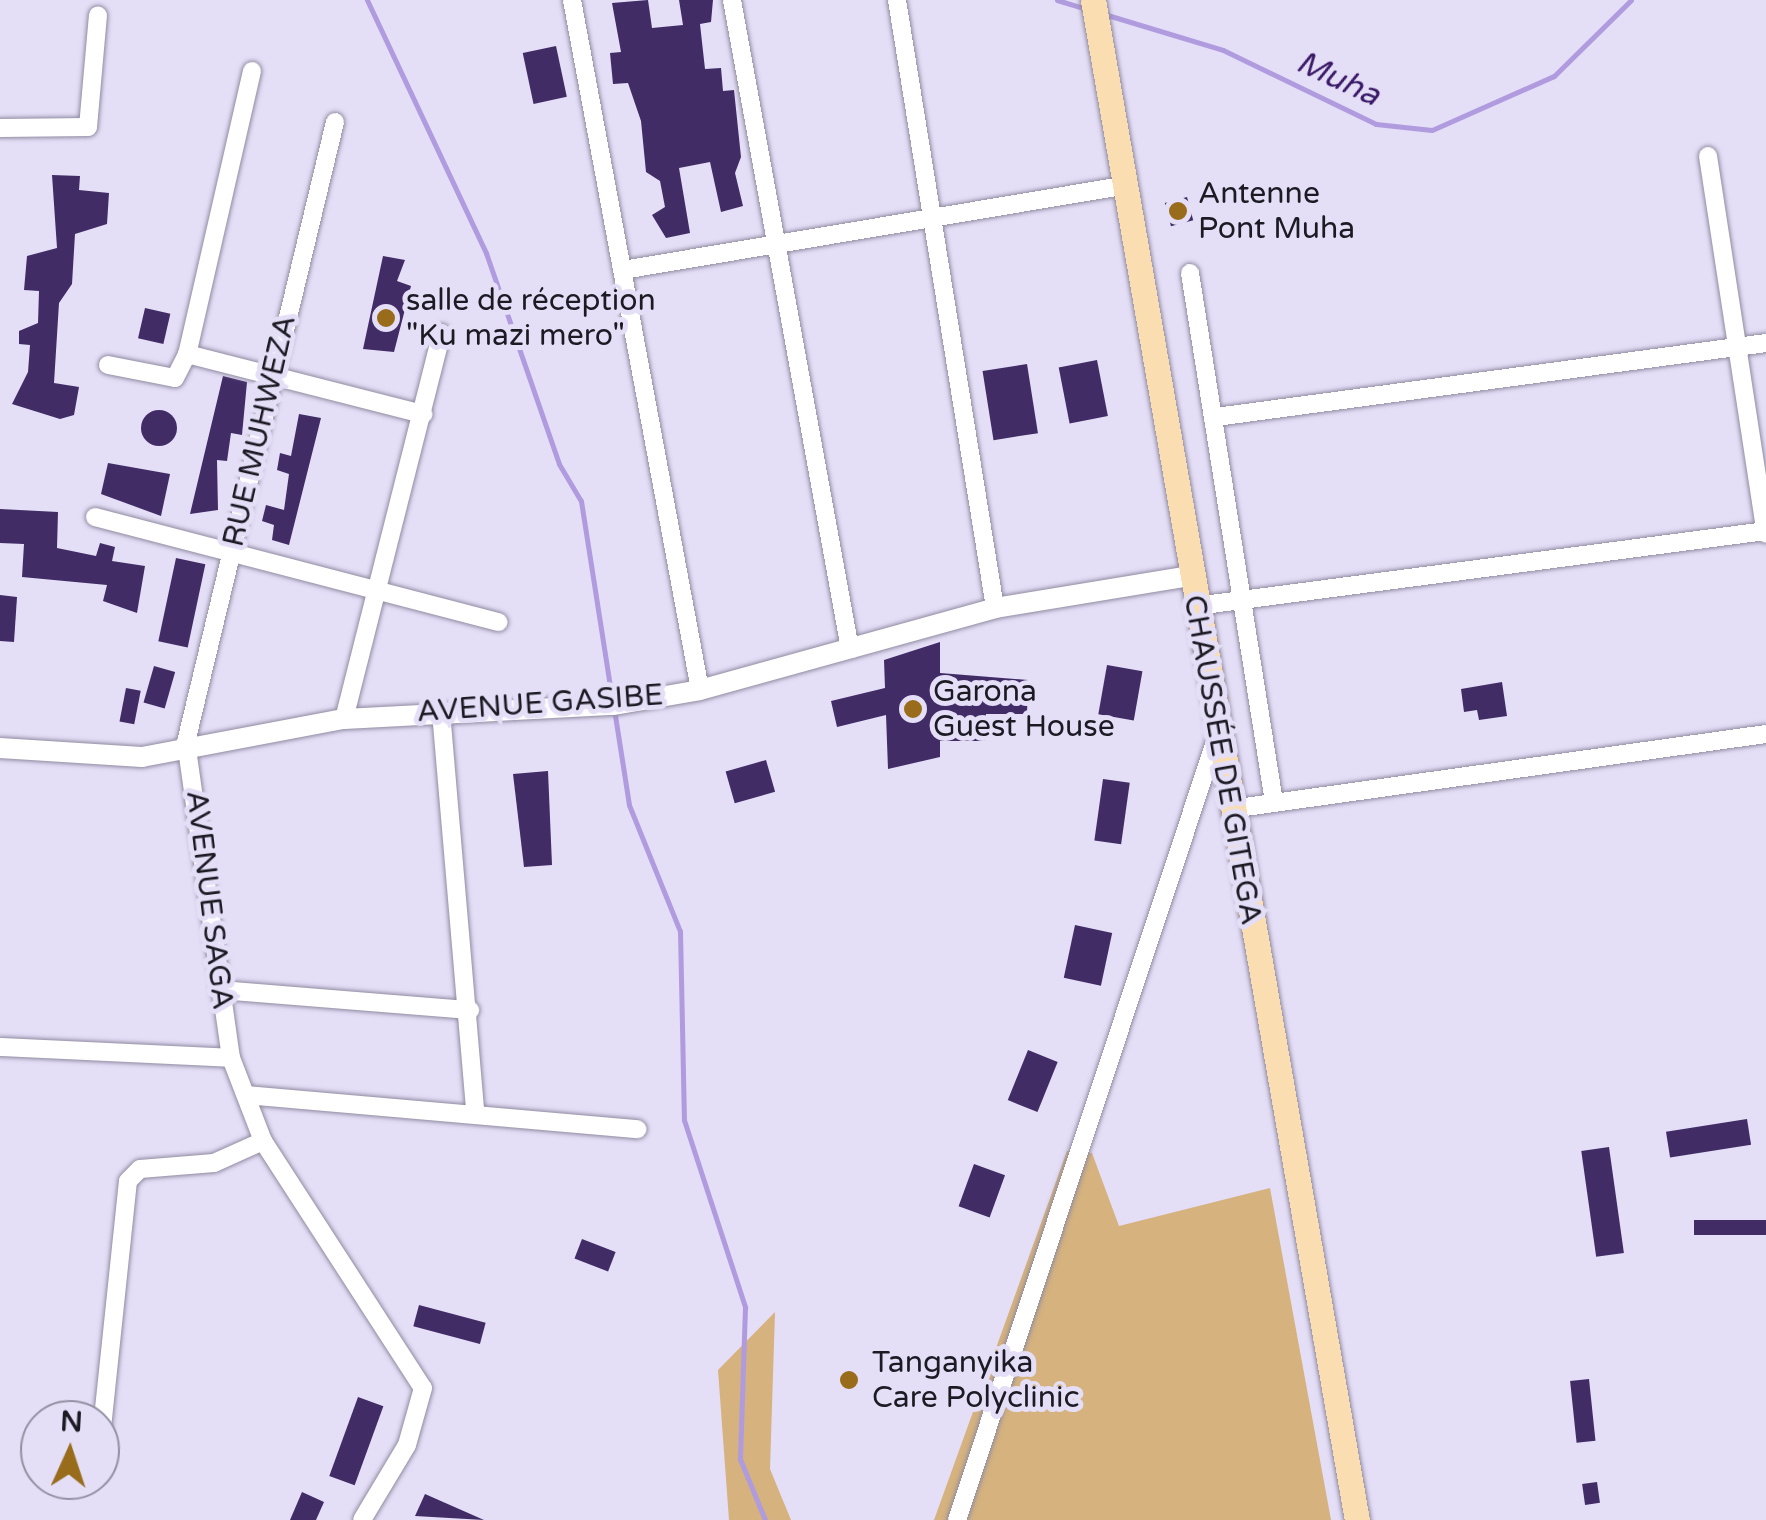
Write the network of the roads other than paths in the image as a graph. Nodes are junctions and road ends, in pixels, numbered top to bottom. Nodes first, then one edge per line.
1 (572, 0) edge
2 (732, 0) edge
3 (897, 0) edge
4 (1093, 0) edge
5 (98, 15) dead end
6 (252, 71) dead end
7 (336, 122) dead end
8 (0, 128) edge
9 (1708, 156) dead end
10 (1122, 186) junction
11 (933, 218) junction
12 (775, 244) junction
13 (623, 270) junction
14 (1190, 273) dead end
15 (442, 333) dead end
16 (1766, 343) edge
17 (1740, 348) junction
18 (187, 354) junction
19 (108, 365) dead end
20 (272, 376) junction
21 (423, 414) junction
22 (1216, 418) junction
23 (95, 517) dead end
24 (1766, 532) edge
25 (230, 553) junction
26 (1191, 576) junction
27 (381, 588) junction
28 (1246, 596) junction
29 (1196, 606) junction
30 (995, 608) junction
31 (499, 622) dead end
32 (850, 650) junction
33 (700, 690) junction
34 (441, 712) junction
35 (344, 719) junction
36 (1766, 734) edge
37 (1217, 736) junction
38 (186, 742) junction
39 (0, 748) edge
40 (1274, 802) junction
41 (1231, 809) junction
42 (220, 990) junction
43 (470, 1010) junction
44 (0, 1047) edge
45 (231, 1058) junction
46 (246, 1095) junction
47 (476, 1109) junction
48 (638, 1129) dead end
49 (264, 1141) junction
50 (105, 1400) edge
51 (362, 1520) edge
52 (957, 1520) edge
53 (1357, 1520) edge

1 - 13 street
2 - 12 street
3 - 11 street
4 - 10 main road, CHAUSSÉE DE GITEGA
5 - 8 street
6 - 18 street
7 - 20 street, RUE MUHWEZA
9 - 17 street
10 - 11 street
10 - 26 main road, CHAUSSÉE DE GITEGA
11 - 12 street
11 - 30 street
12 - 13 street
12 - 32 street
13 - 33 street
14 - 22 street
15 - 21 street
16 - 17 street
17 - 22 street
17 - 24 street
18 - 19 street
18 - 20 street
20 - 21 street
20 - 25 street, RUE MUHWEZA
21 - 27 street
22 - 28 street
23 - 25 street
24 - 28 street
25 - 27 street
25 - 38 street, RUE MUHWEZA
26 - 29 main road, CHAUSSÉE DE GITEGA
26 - 30 street, AVENUE GASIBE
27 - 31 street
27 - 35 street
28 - 29 street
28 - 40 street
29 - 37 main road, CHAUSSÉE DE GITEGA
30 - 32 street, AVENUE GASIBE
32 - 33 street, AVENUE GASIBE
33 - 34 street, AVENUE GASIBE
34 - 35 street, AVENUE GASIBE
34 - 43 street
35 - 38 street, AVENUE GASIBE
36 - 40 street
37 - 41 main road, CHAUSSÉE DE GITEGA
37 - 52 street
38 - 39 street, AVENUE GASIBE
38 - 42 street, AVENUE SAGA
40 - 41 street
41 - 53 main road, CHAUSSÉE DE GITEGA
42 - 43 street
42 - 45 street, AVENUE SAGA
43 - 47 street
44 - 45 street
45 - 46 street, AVENUE SAGA
46 - 47 street
46 - 49 street, AVENUE SAGA
47 - 48 street
49 - 50 street
49 - 51 street, AVENUE SAGA

